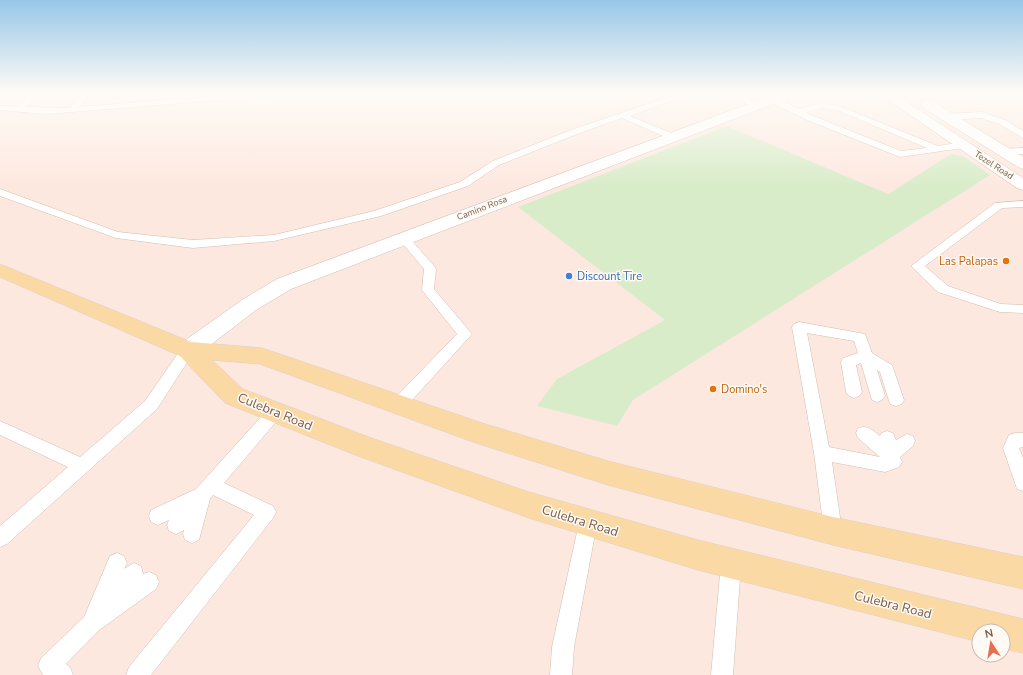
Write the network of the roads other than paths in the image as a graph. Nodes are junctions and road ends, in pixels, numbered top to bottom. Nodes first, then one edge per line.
1 (599, 124) edge
2 (644, 124) edge
3 (706, 124) edge
4 (829, 124) edge
5 (878, 124) edge
6 (932, 124) edge
7 (959, 124) edge
8 (1006, 124) edge
9 (1023, 135) edge
10 (673, 137) junction
11 (963, 145) junction
12 (937, 149) junction
13 (1023, 151) edge
14 (1004, 152) junction
15 (1023, 164) edge
16 (1023, 185) edge
17 (0, 192) edge
18 (1023, 204) edge
19 (404, 238) junction
20 (3, 273) edge
21 (1023, 310) edge
22 (188, 350) junction
23 (866, 356) junction
24 (854, 392) dead end
25 (877, 396) dead end
26 (896, 400) dead end
27 (399, 404) junction
28 (275, 412) junction
29 (0, 428) edge
30 (864, 433) dead end
31 (887, 438) dead end
32 (1023, 440) edge
33 (907, 442) dead end
34 (822, 454) junction
35 (890, 455) junction
36 (82, 466) junction
37 (1023, 483) edge
38 (207, 490) junction
39 (158, 516) dead end
40 (588, 523) junction
41 (176, 525) dead end
42 (833, 531) junction
43 (192, 534) dead end
44 (0, 538) edge
45 (731, 564) junction
46 (1023, 573) edge
47 (971, 623) edge
48 (91, 624) junction
49 (1011, 633) edge
50 (1023, 636) edge
51 (56, 671) edge
52 (137, 675) edge
53 (561, 675) edge
54 (722, 675) edge

1 - 17 lane
2 - 10 lane
3 - 10 street, Camino Rosa
4 - 12 lane
5 - 12 lane
6 - 11 street, Tezel Road
7 - 14 street, Tezel Road
8 - 9 lane
10 - 19 street, Camino Rosa
11 - 12 lane
11 - 16 street, Tezel Road
13 - 14 lane
14 - 15 street, Tezel Road
18 - 21 lane
19 - 22 street, Camino Rosa
19 - 27 lane
20 - 22 main road, Culebra Road
22 - 27 main road, Culebra Road
22 - 28 main road, Culebra Road
22 - 36 lane
23 - 24 lane
23 - 25 lane
23 - 26 lane
23 - 34 lane
27 - 42 main road, Culebra Road
28 - 38 lane
28 - 40 main road, Culebra Road
29 - 36 lane
30 - 35 lane
31 - 35 lane
32 - 37 lane
33 - 35 lane
34 - 35 lane
34 - 42 lane
36 - 44 lane
38 - 39 lane
38 - 41 lane
38 - 43 lane
38 - 52 lane
40 - 45 main road, Culebra Road
40 - 53 lane
42 - 46 main road, Culebra Road
45 - 47 main road, Culebra Road
45 - 54 lane
48 - 48 lane
48 - 51 lane
49 - 50 main road, Culebra Road

